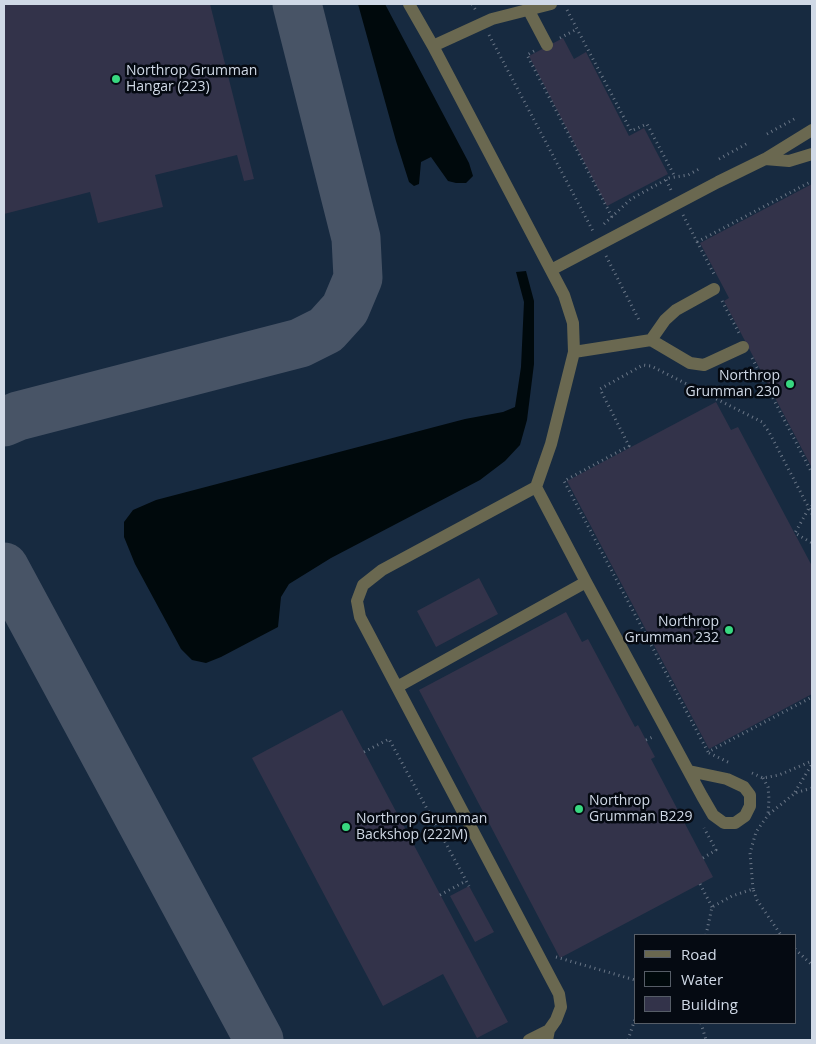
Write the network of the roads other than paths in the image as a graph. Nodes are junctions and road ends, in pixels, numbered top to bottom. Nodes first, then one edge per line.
1 (409, 4) edge
2 (551, 4) edge
3 (528, 9) junction
4 (547, 45) road end
5 (433, 46) junction
6 (812, 130) edge
7 (812, 154) edge
8 (765, 159) junction
9 (551, 270) junction
10 (714, 289) dead end
11 (651, 340) junction
12 (743, 347) dead end
13 (574, 352) junction
14 (536, 487) junction
15 (586, 582) junction
16 (397, 687) junction
17 (688, 771) junction
18 (548, 1035) edge
19 (529, 1040) edge

1 - 5 lane
2 - 3 lane
3 - 4 lane
3 - 5 lane
5 - 9 lane
6 - 8 lane
7 - 8 lane
8 - 9 lane
9 - 13 lane
10 - 11 lane
11 - 12 lane
11 - 13 lane
13 - 14 lane
14 - 15 lane
14 - 16 lane
15 - 16 lane
15 - 17 lane
16 - 18 lane
17 - 17 lane
18 - 19 lane

